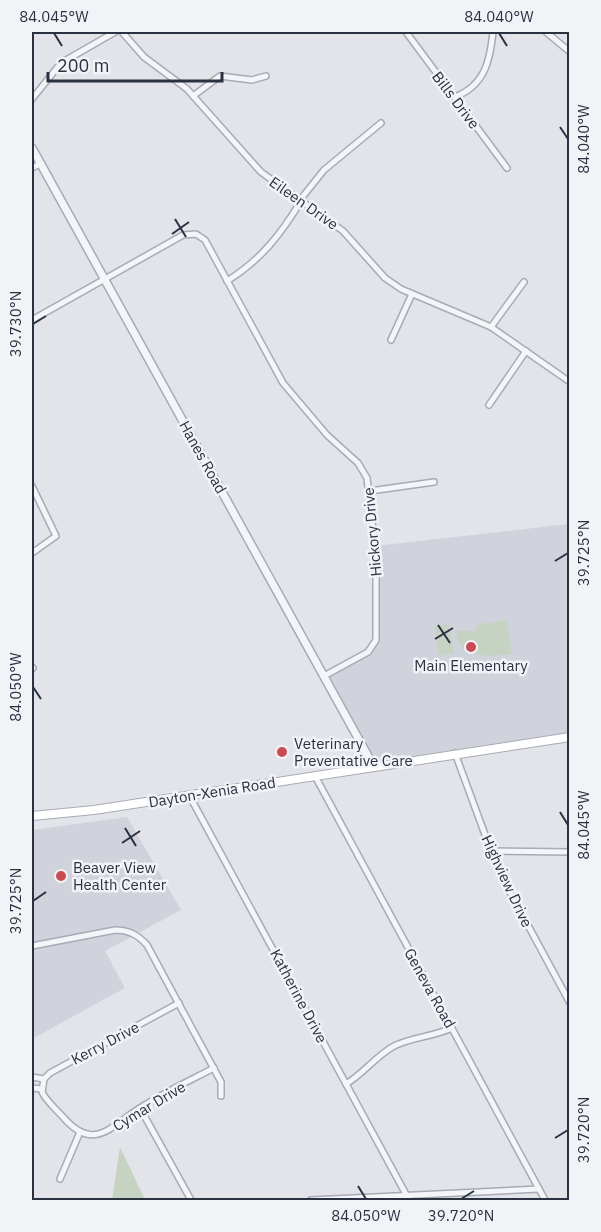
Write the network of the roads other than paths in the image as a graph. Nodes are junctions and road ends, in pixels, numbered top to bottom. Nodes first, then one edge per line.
1 (115, 32) edge
2 (122, 32) edge
3 (406, 32) edge
4 (493, 32) edge
5 (546, 32) edge
6 (570, 52) edge
7 (266, 76) dead end
8 (194, 96) junction
9 (455, 97) junction
10 (32, 99) edge
11 (381, 123) dead end
12 (32, 148) edge
13 (40, 164) junction
14 (32, 168) edge
15 (507, 168) dead end
16 (300, 201) junction
17 (105, 279) junction
18 (227, 280) junction
19 (524, 282) dead end
20 (412, 294) junction
21 (32, 320) edge
22 (490, 327) junction
23 (391, 340) dead end
24 (526, 351) junction
25 (570, 382) edge
26 (489, 405) dead end
27 (434, 482) dead end
28 (32, 486) edge
29 (370, 491) junction
30 (32, 553) edge
31 (324, 676) junction
32 (570, 737) edge
33 (455, 753) junction
34 (374, 767) junction
35 (315, 776) junction
36 (189, 795) junction
37 (32, 816) edge
38 (491, 851) junction
39 (570, 852) edge
40 (32, 946) edge
41 (178, 1003) junction
42 (570, 1003) edge
43 (452, 1028) junction
44 (214, 1068) junction
45 (32, 1077) edge
46 (44, 1079) junction
47 (346, 1084) junction
48 (32, 1088) edge
49 (42, 1089) junction
50 (221, 1096) dead end
51 (140, 1108) junction
52 (80, 1132) junction
53 (60, 1179) dead end
54 (539, 1189) junction
55 (408, 1198) junction
56 (191, 1200) edge
57 (311, 1200) edge
58 (545, 1200) edge

1 - 10 street
2 - 8 street, Eileen Drive
3 - 9 street, Bills Drive
4 - 9 street
5 - 6 street
7 - 8 street
8 - 16 street, Eileen Drive
9 - 15 street, Bills Drive
11 - 16 street
12 - 13 street, Hanes Road
13 - 14 street
13 - 17 street, Hanes Road
16 - 18 street
16 - 20 street, Eileen Drive
17 - 18 street, Hickory Drive
17 - 21 street, Hickory Drive
17 - 31 street, Hanes Road
18 - 29 street, Hickory Drive
19 - 22 street
20 - 22 street, Eileen Drive
20 - 23 street
22 - 24 street, Eileen Drive
24 - 25 street, Eileen Drive
24 - 26 street
27 - 29 street
28 - 30 street
29 - 31 street, Hickory Drive
31 - 34 street, Hanes Road
32 - 33 main road, Dayton-Xenia Road
33 - 34 main road, Dayton-Xenia Road
33 - 38 street, Highview Drive
34 - 35 main road, Dayton-Xenia Road
35 - 36 main road, Dayton-Xenia Road
35 - 43 street, Geneva Road
36 - 37 main road, Dayton-Xenia Road
36 - 47 street, Katherine Drive
38 - 39 street
38 - 42 street, Highview Drive
40 - 41 street
41 - 44 street
41 - 46 street, Kerry Drive
43 - 47 street
43 - 54 street, Geneva Road
44 - 50 street
44 - 51 street, Cymar Drive
45 - 46 street
46 - 49 street
47 - 55 street, Katherine Drive
48 - 49 street
49 - 52 street
51 - 52 street, Cymar Drive
51 - 56 street
52 - 53 street
54 - 55 street
54 - 58 street, Geneva Road
55 - 57 street

